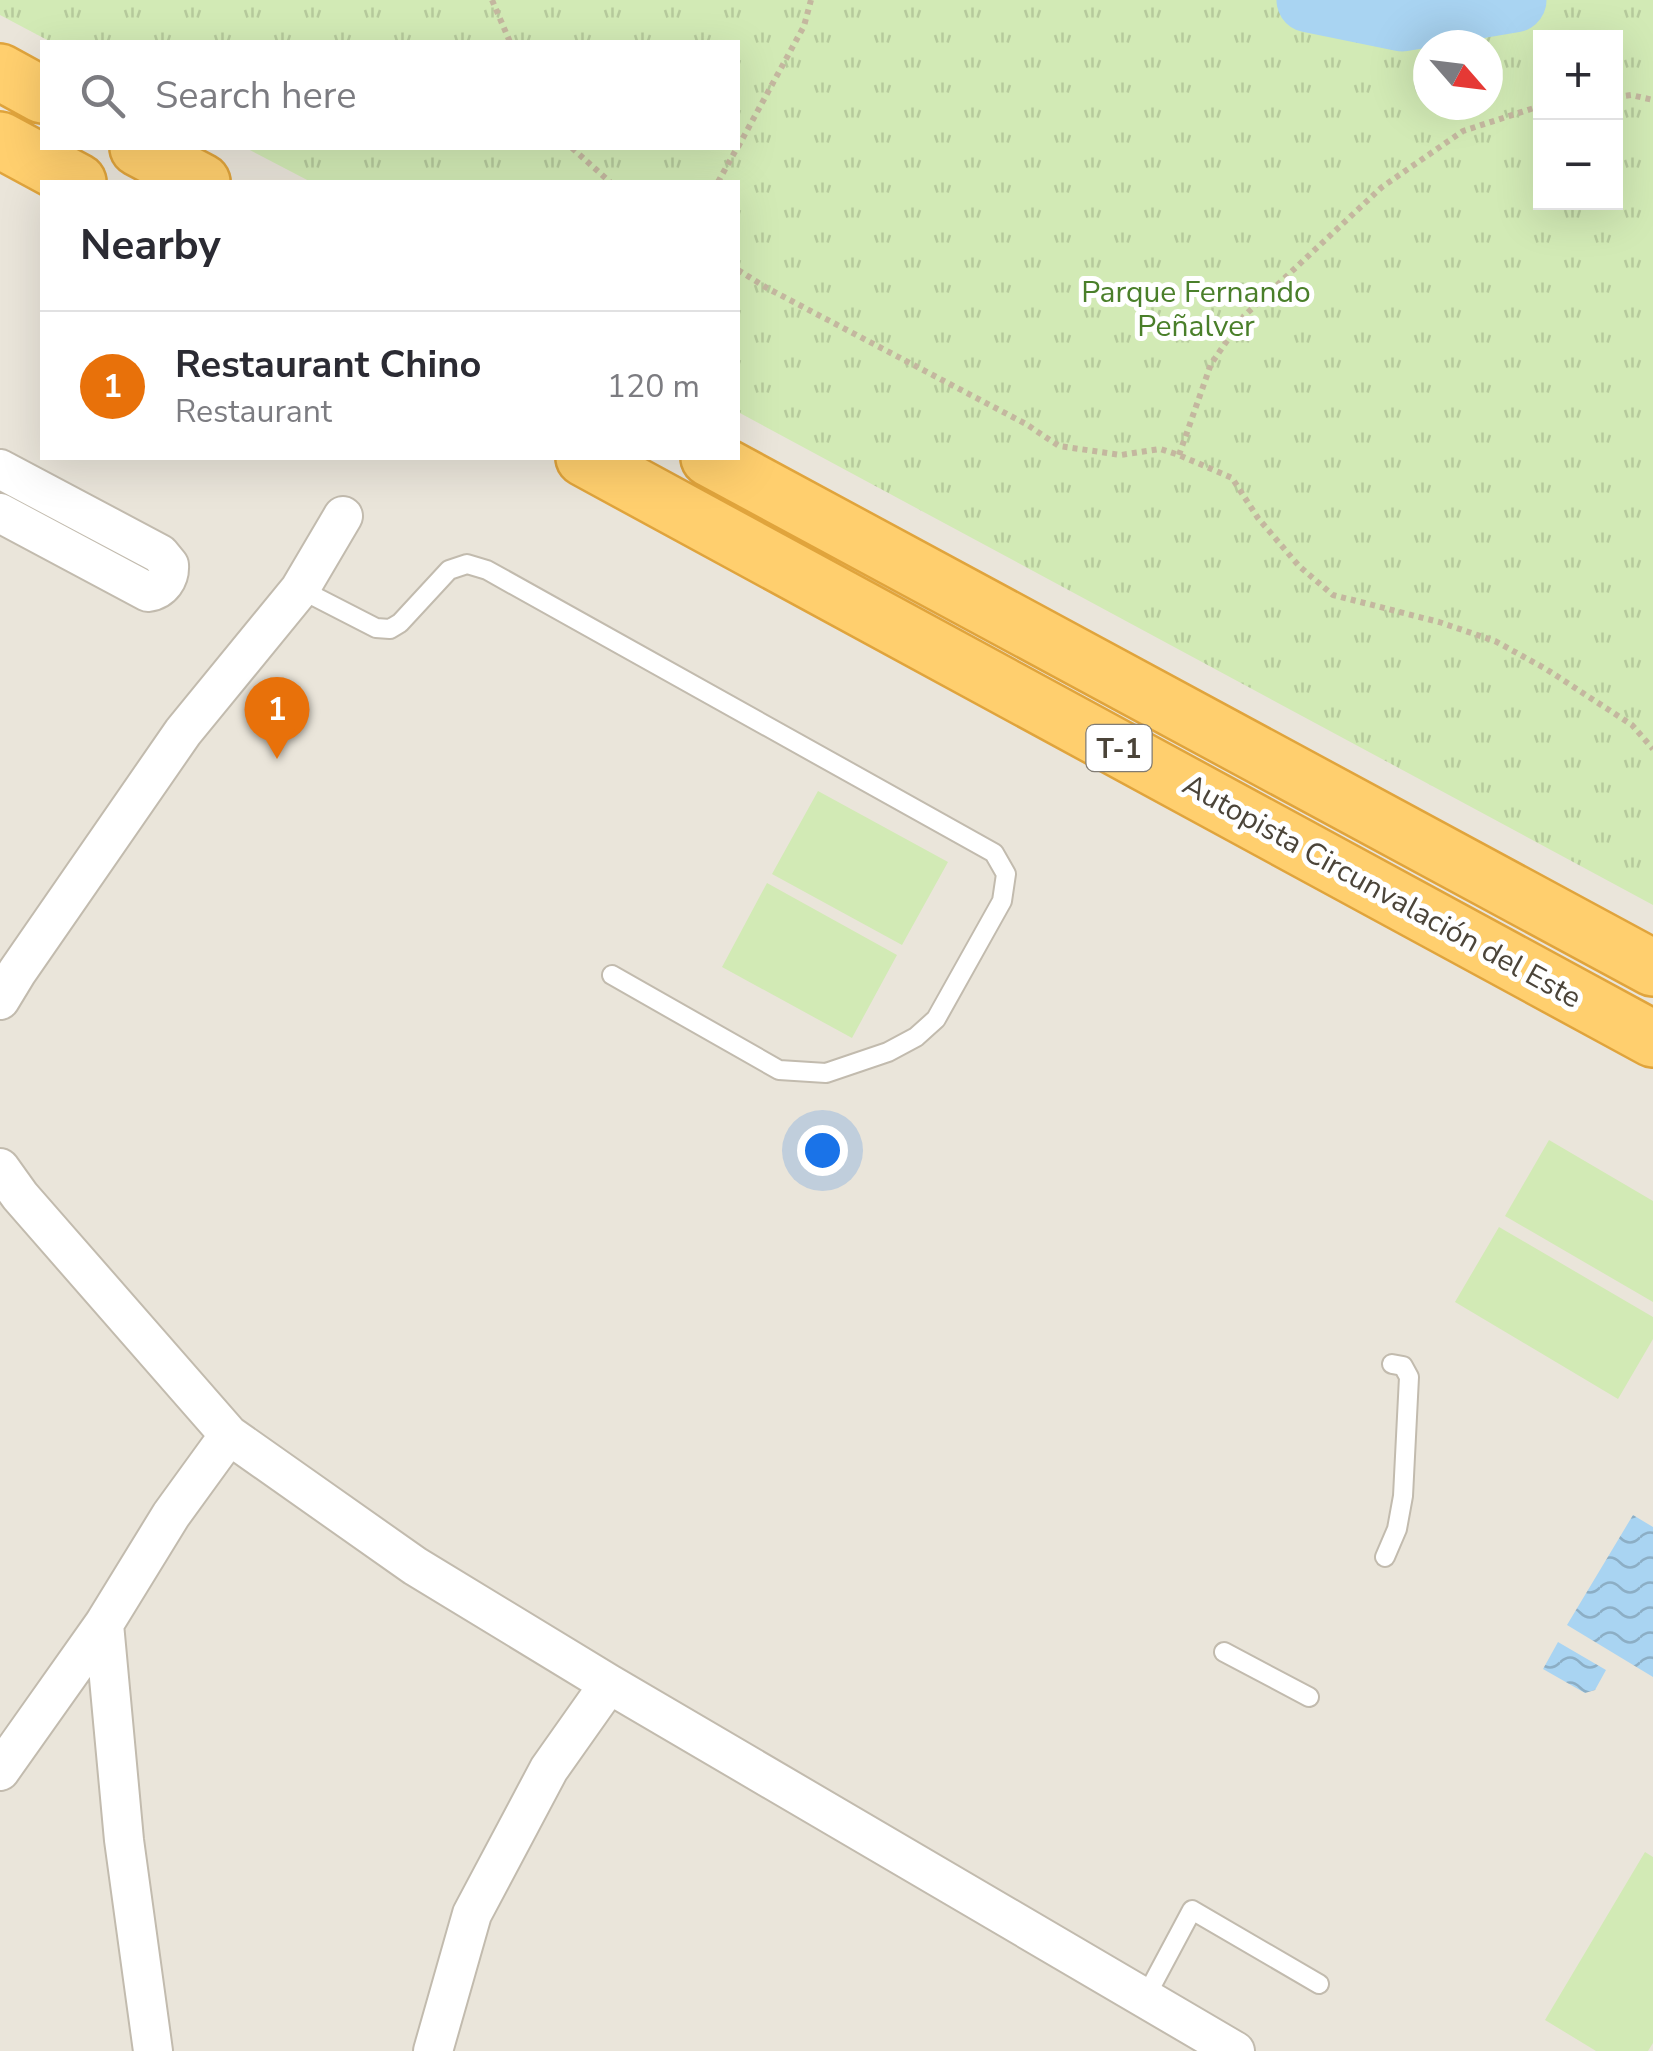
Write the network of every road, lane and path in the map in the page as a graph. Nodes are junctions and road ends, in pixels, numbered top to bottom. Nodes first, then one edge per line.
1 (492, 0) edge
2 (811, 0) edge
3 (509, 40) edge
4 (0, 72) edge
5 (40, 95) edge
6 (1623, 96) edge
7 (1653, 100) edge
8 (1533, 108) edge
9 (0, 140) edge
10 (740, 142) edge
11 (142, 150) edge
12 (574, 150) edge
13 (735, 150) edge
14 (74, 180) edge
15 (198, 180) edge
16 (608, 180) edge
17 (719, 180) edge
18 (740, 271) edge
19 (1179, 455) junction
20 (588, 460) edge
21 (712, 460) edge
22 (0, 469) edge
23 (0, 514) edge
24 (342, 516) dead end
25 (300, 590) junction
26 (1653, 749) edge
27 (1653, 968) edge
28 (612, 975) dead end
29 (6, 978) edge
30 (1653, 1038) edge
31 (0, 1168) edge
32 (1392, 1364) dead end
33 (229, 1435) junction
34 (1385, 1557) dead end
35 (104, 1624) junction
36 (1224, 1652) dead end
37 (609, 1684) junction
38 (1309, 1696) dead end
39 (0, 1771) edge
40 (1318, 1984) dead end
41 (1145, 1998) junction
42 (154, 2051) edge
43 (433, 2051) edge
44 (1235, 2051) edge

1 - 3 path
2 - 10 path
4 - 5 highway
6 - 7 path
8 - 19 path
9 - 14 highway
11 - 15 highway
12 - 16 path
13 - 17 path
18 - 19 path
19 - 26 path
20 - 30 highway, Autopista Circunvalación del Este / T-1
21 - 27 highway, Autopista Circunvalación del Este / T-1
22 - 23 street
24 - 25 street
25 - 28 lane
25 - 29 street
31 - 33 street
32 - 34 lane
33 - 35 street
33 - 37 street
35 - 39 street
35 - 42 street
36 - 38 lane
37 - 41 street
37 - 43 street
40 - 41 lane
41 - 44 street

